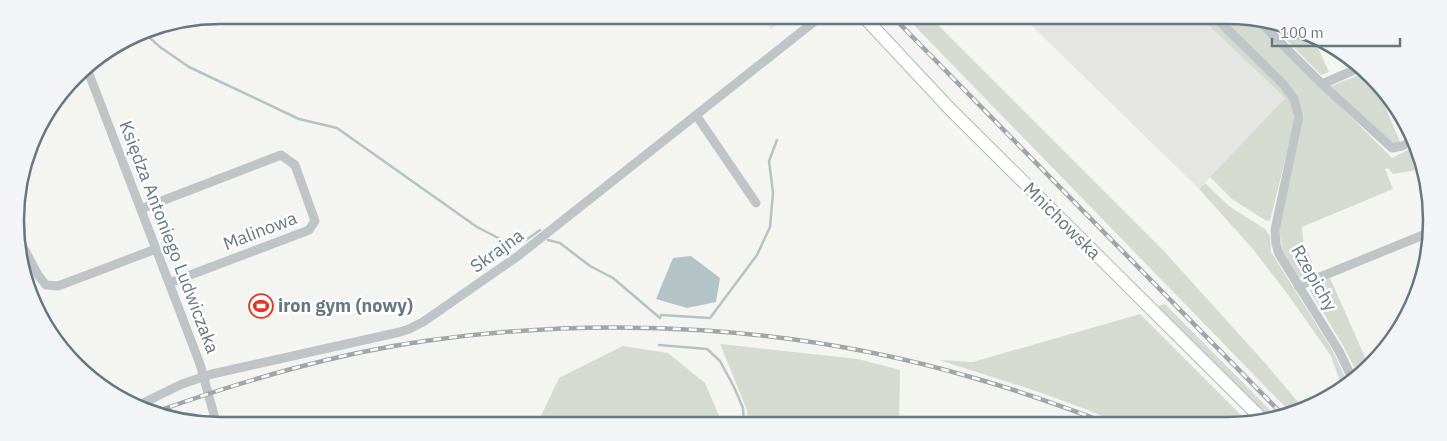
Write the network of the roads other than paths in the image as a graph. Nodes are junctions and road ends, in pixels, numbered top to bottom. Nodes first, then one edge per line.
1 (811, 24) edge
2 (870, 24) edge
3 (1222, 24) edge
4 (1269, 29) edge
5 (1353, 70) edge
6 (89, 74) edge
7 (1322, 84) junction
8 (696, 115) junction
9 (1407, 143) edge
10 (756, 203) dead end
11 (141, 209) junction
12 (1423, 235) edge
13 (156, 249) junction
14 (27, 254) edge
15 (169, 283) junction
16 (1298, 286) junction
17 (1350, 374) edge
18 (204, 377) junction
19 (145, 402) edge
20 (1258, 415) edge
21 (215, 417) edge

1 - 8 street, Skrajna
2 - 20 street, Mnichowska
3 - 16 street, Rzepichy
4 - 7 street
5 - 7 street
6 - 11 street, Księdza Antoniego Ludwiczaka
7 - 9 street
8 - 10 street
8 - 18 street, Skrajna
11 - 13 street, Księdza Antoniego Ludwiczaka
11 - 15 street, Malinowa
12 - 16 street
13 - 14 street
13 - 15 street, Księdza Antoniego Ludwiczaka
15 - 18 street, Księdza Antoniego Ludwiczaka
16 - 17 street, Rzepichy
18 - 19 street, Skrajna
18 - 21 street, Księdza Antoniego Ludwiczaka

